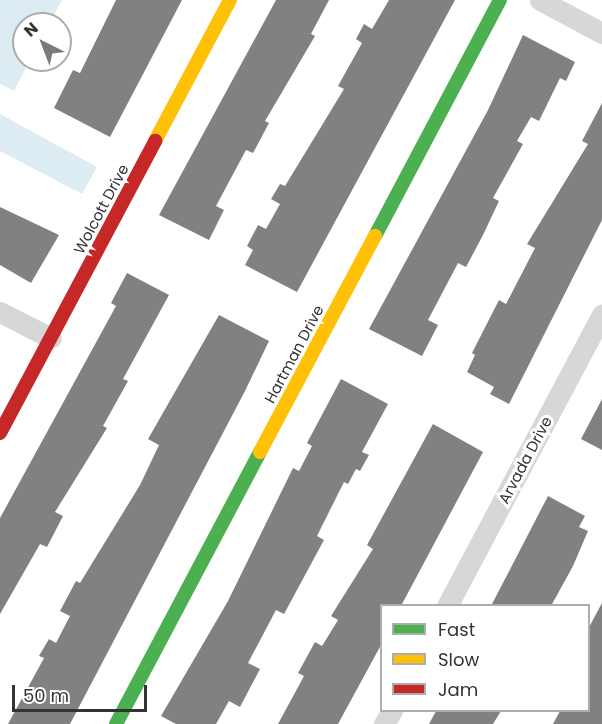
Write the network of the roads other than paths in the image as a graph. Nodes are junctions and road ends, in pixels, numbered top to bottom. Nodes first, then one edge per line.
1 (230, 0) edge
2 (500, 0) edge
3 (540, 0) edge
4 (602, 33) edge
5 (0, 312) edge
6 (602, 315) edge
7 (51, 338) junction
8 (0, 433) edge
9 (448, 604) edge
10 (116, 724) edge

1 - 7 street, Wolcott Drive
2 - 10 street, Hartman Drive
3 - 4 street
5 - 7 street
6 - 9 street, Arvada Drive
7 - 8 street, Wolcott Drive

